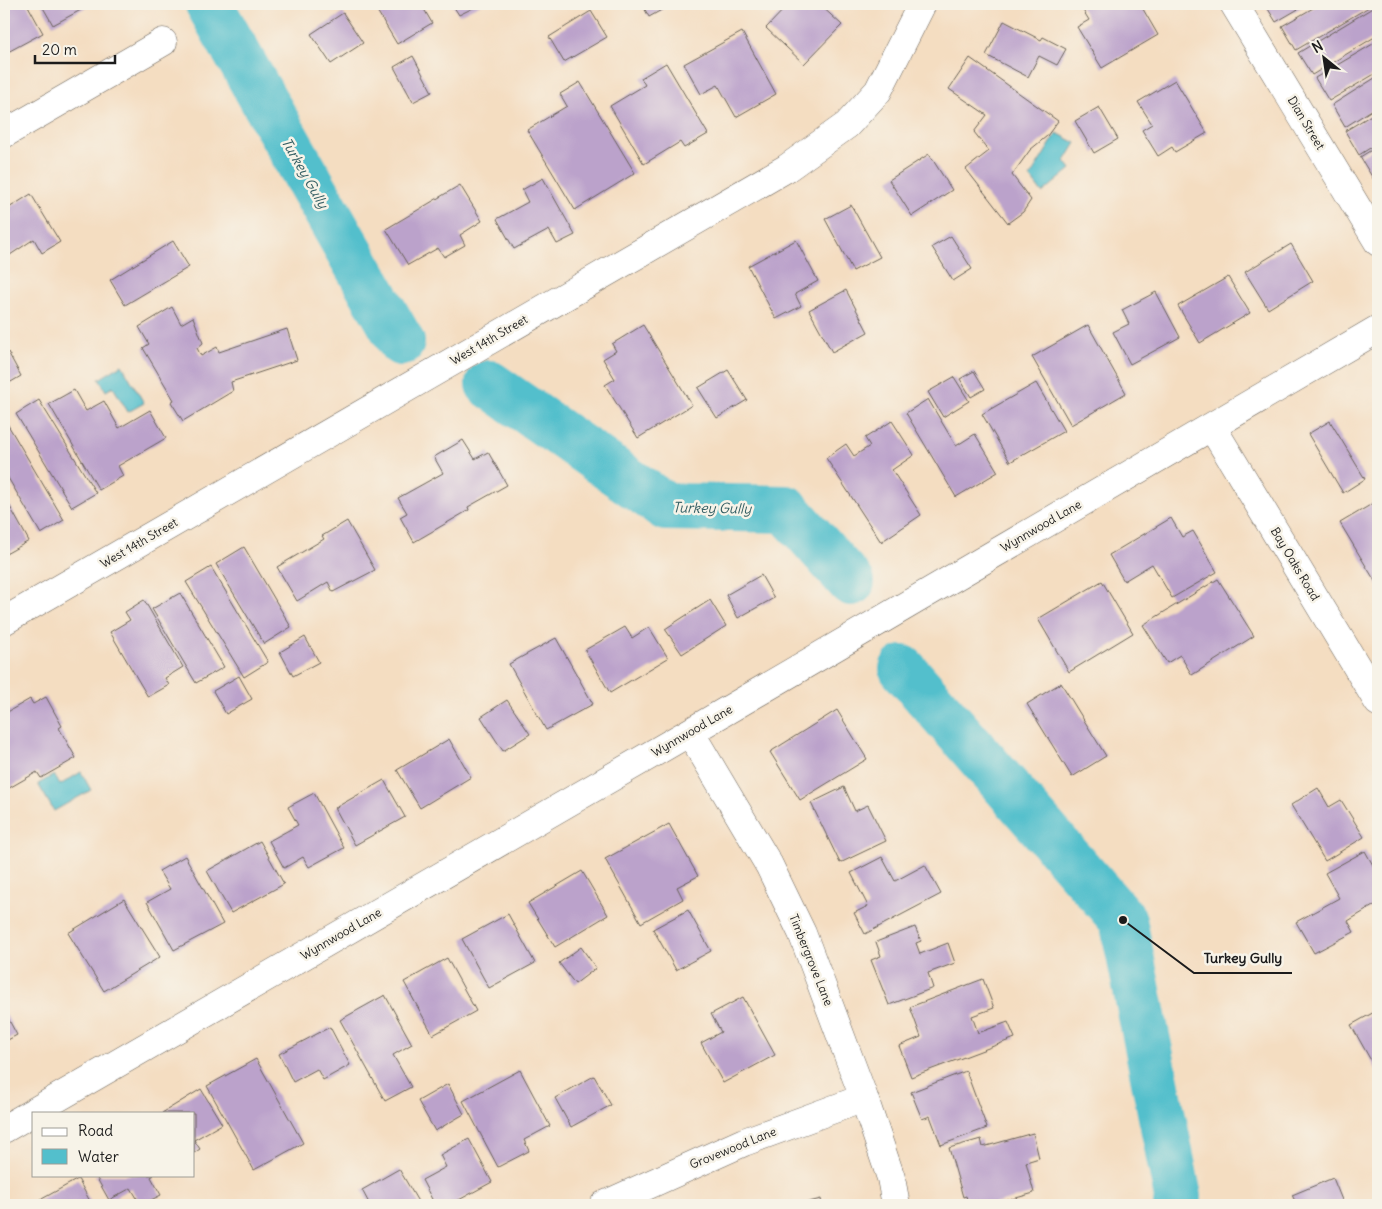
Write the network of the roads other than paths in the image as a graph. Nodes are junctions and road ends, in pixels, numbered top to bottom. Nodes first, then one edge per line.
1 (922, 4) edge
2 (1234, 4) edge
3 (163, 42) dead end
4 (4, 134) edge
5 (1378, 242) edge
6 (1378, 330) edge
7 (1212, 427) junction
8 (4, 621) edge
9 (1378, 702) edge
10 (690, 732) junction
11 (864, 1098) junction
12 (33, 1112) edge
13 (32, 1113) edge
14 (4, 1129) edge
15 (604, 1205) edge
16 (896, 1205) edge

1 - 8 street, West 14th Street
2 - 5 street, Dian Street
3 - 4 street
6 - 7 street, Wynnwood Lane
7 - 9 street, Bay Oaks Road
7 - 10 street, Wynnwood Lane
10 - 11 street, Timbergrove Lane
10 - 12 street, Wynnwood Lane
11 - 15 street, Grovewood Lane
11 - 16 street, Timbergrove Lane
13 - 14 street, Wynnwood Lane

